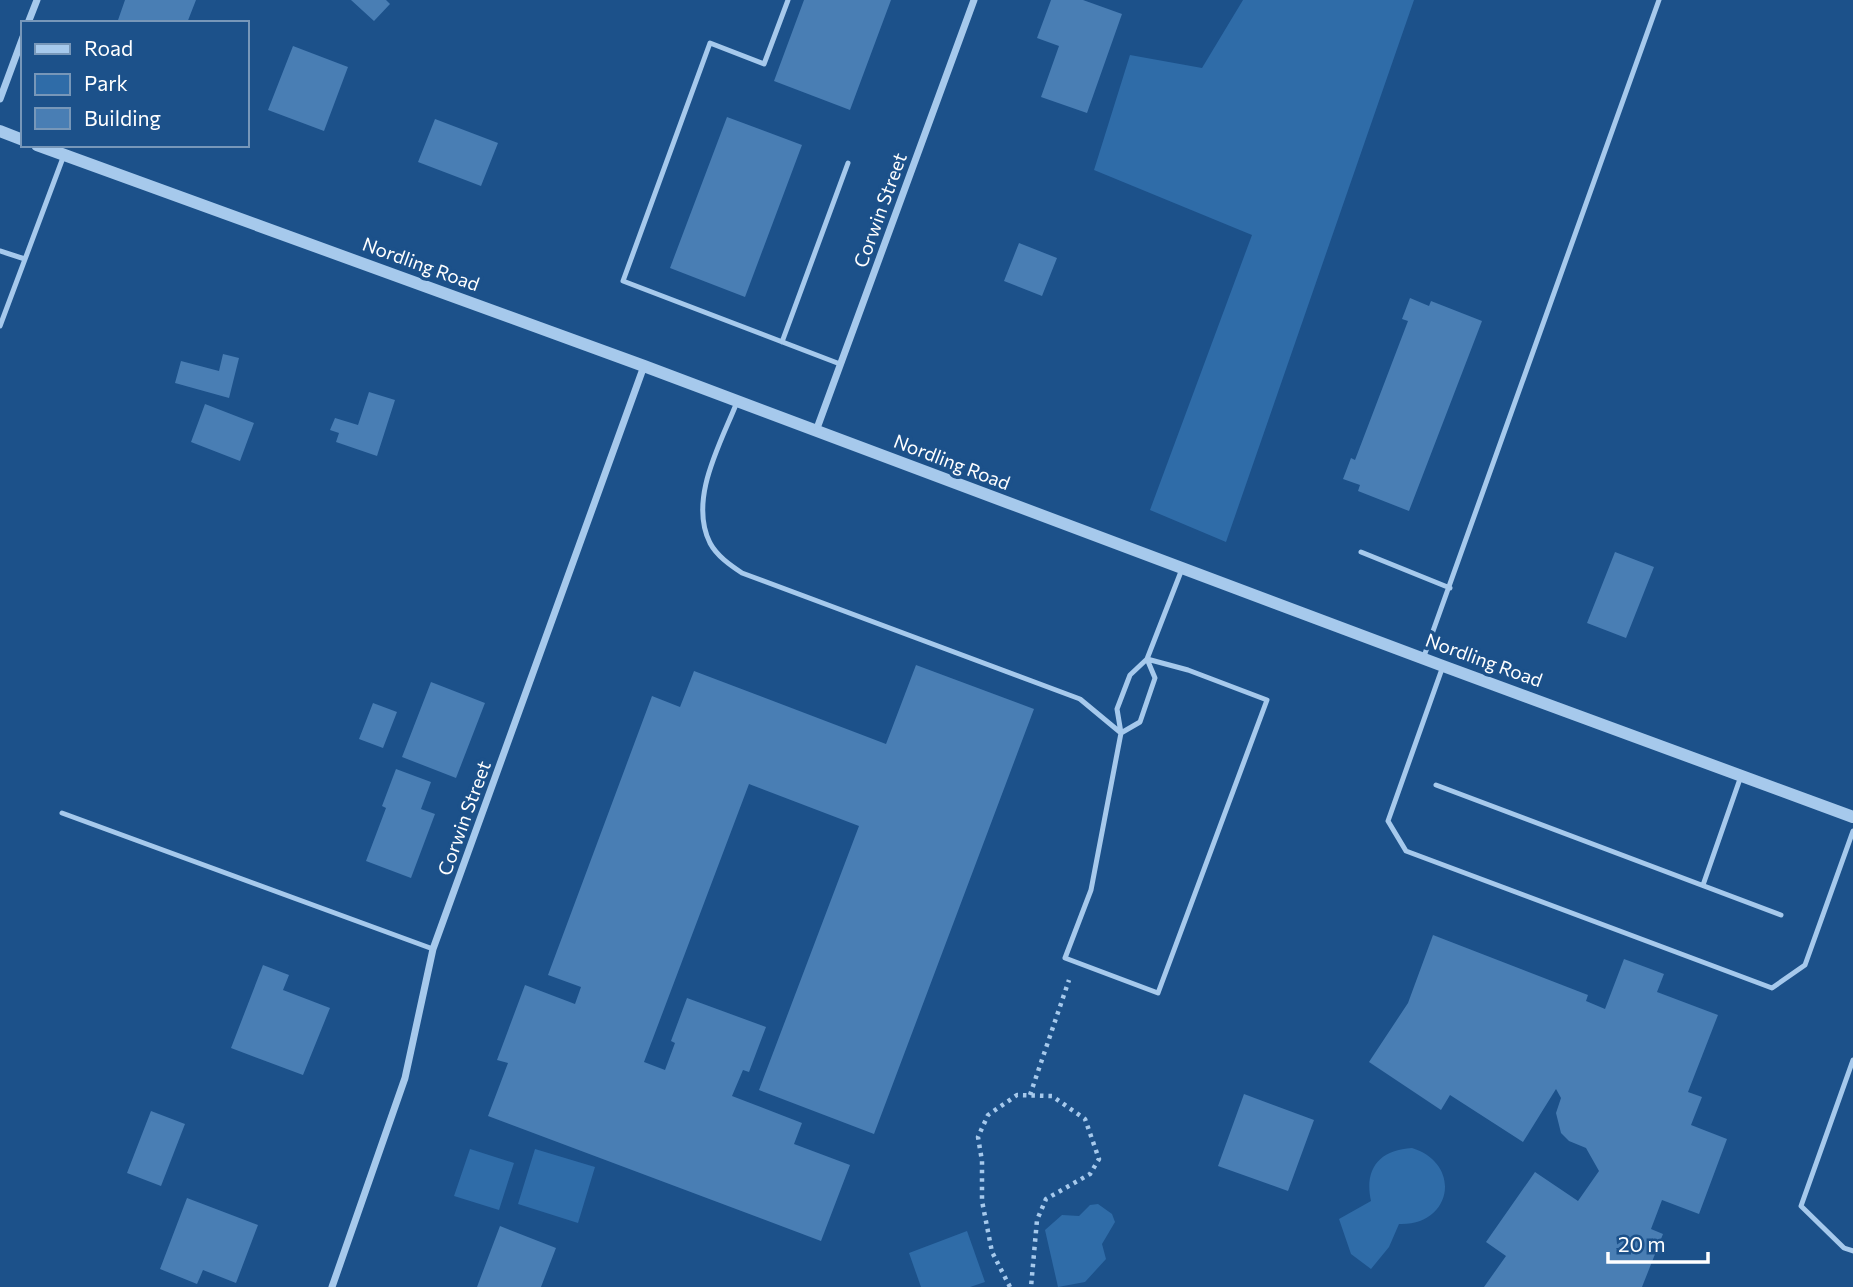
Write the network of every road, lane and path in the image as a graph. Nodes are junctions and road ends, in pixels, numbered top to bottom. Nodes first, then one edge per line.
1 (37, 0) edge
2 (788, 0) edge
3 (974, 0) edge
4 (1658, 0) edge
5 (29, 21) edge
6 (21, 42) edge
7 (0, 99) edge
8 (0, 131) edge
9 (21, 139) edge
10 (42, 147) edge
11 (64, 155) junction
12 (848, 163) dead end
13 (0, 251) edge
14 (25, 258) junction
15 (0, 326) edge
16 (782, 342) junction
17 (840, 364) junction
18 (644, 366) junction
19 (737, 402) junction
20 (816, 432) junction
21 (1361, 552) dead end
22 (1182, 569) junction
23 (1450, 588) junction
24 (1147, 659) junction
25 (1423, 659) junction
26 (1443, 666) junction
27 (1121, 733) junction
28 (1741, 776) junction
29 (1436, 785) dead end
30 (62, 813) dead end
31 (1853, 817) edge
32 (1853, 831) edge
33 (1703, 885) junction
34 (1782, 915) dead end
35 (433, 949) junction
36 (1075, 962) junction
37 (1853, 1060) edge
38 (1030, 1095) junction
39 (1853, 1251) edge
40 (332, 1287) edge
41 (1010, 1287) edge
42 (1031, 1287) edge

1 - 5 street
2 - 16 lane
3 - 17 street, Corwin Street
4 - 23 lane
6 - 7 street
8 - 9 street
10 - 11 street, Nordling Road
11 - 14 lane
11 - 18 street, Nordling Road
12 - 16 lane
13 - 14 lane
14 - 15 lane
16 - 17 lane
17 - 20 street, Corwin Street
18 - 19 street, Nordling Road
18 - 35 street, Corwin Street
19 - 20 street, Nordling Road
19 - 27 lane
20 - 22 street, Nordling Road
21 - 23 lane
22 - 24 lane
22 - 25 street, Nordling Road
23 - 25 lane
24 - 27 lane
24 - 27 lane
24 - 36 lane
25 - 26 street, Nordling Road
26 - 28 street, Nordling Road
26 - 32 lane
27 - 36 lane
28 - 31 street, Nordling Road
28 - 33 lane
29 - 33 lane
30 - 35 lane
33 - 34 lane
35 - 40 street, Corwin Street
36 - 38 path
37 - 39 lane
38 - 41 path
38 - 42 path

